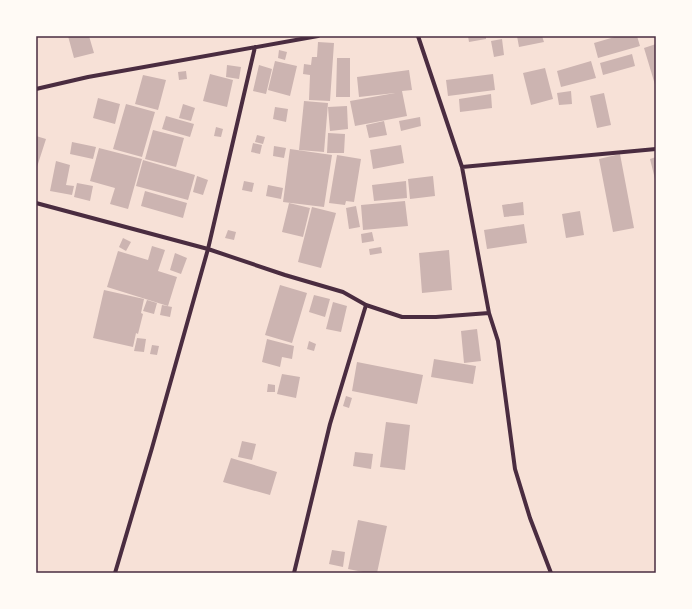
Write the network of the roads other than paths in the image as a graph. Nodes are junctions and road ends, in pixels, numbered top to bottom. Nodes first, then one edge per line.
1 (318, 36) edge
2 (418, 36) edge
3 (255, 47) junction
4 (36, 89) edge
5 (656, 149) edge
6 (462, 167) junction
7 (36, 203) edge
8 (208, 249) junction
9 (366, 305) junction
10 (490, 313) junction
11 (115, 573) edge
12 (294, 573) edge
13 (550, 573) edge

1 - 3 street
2 - 6 street
3 - 4 street
3 - 8 street
5 - 6 street
6 - 10 street
7 - 8 street
8 - 9 street
8 - 11 street
9 - 10 street
9 - 12 street
10 - 13 street

